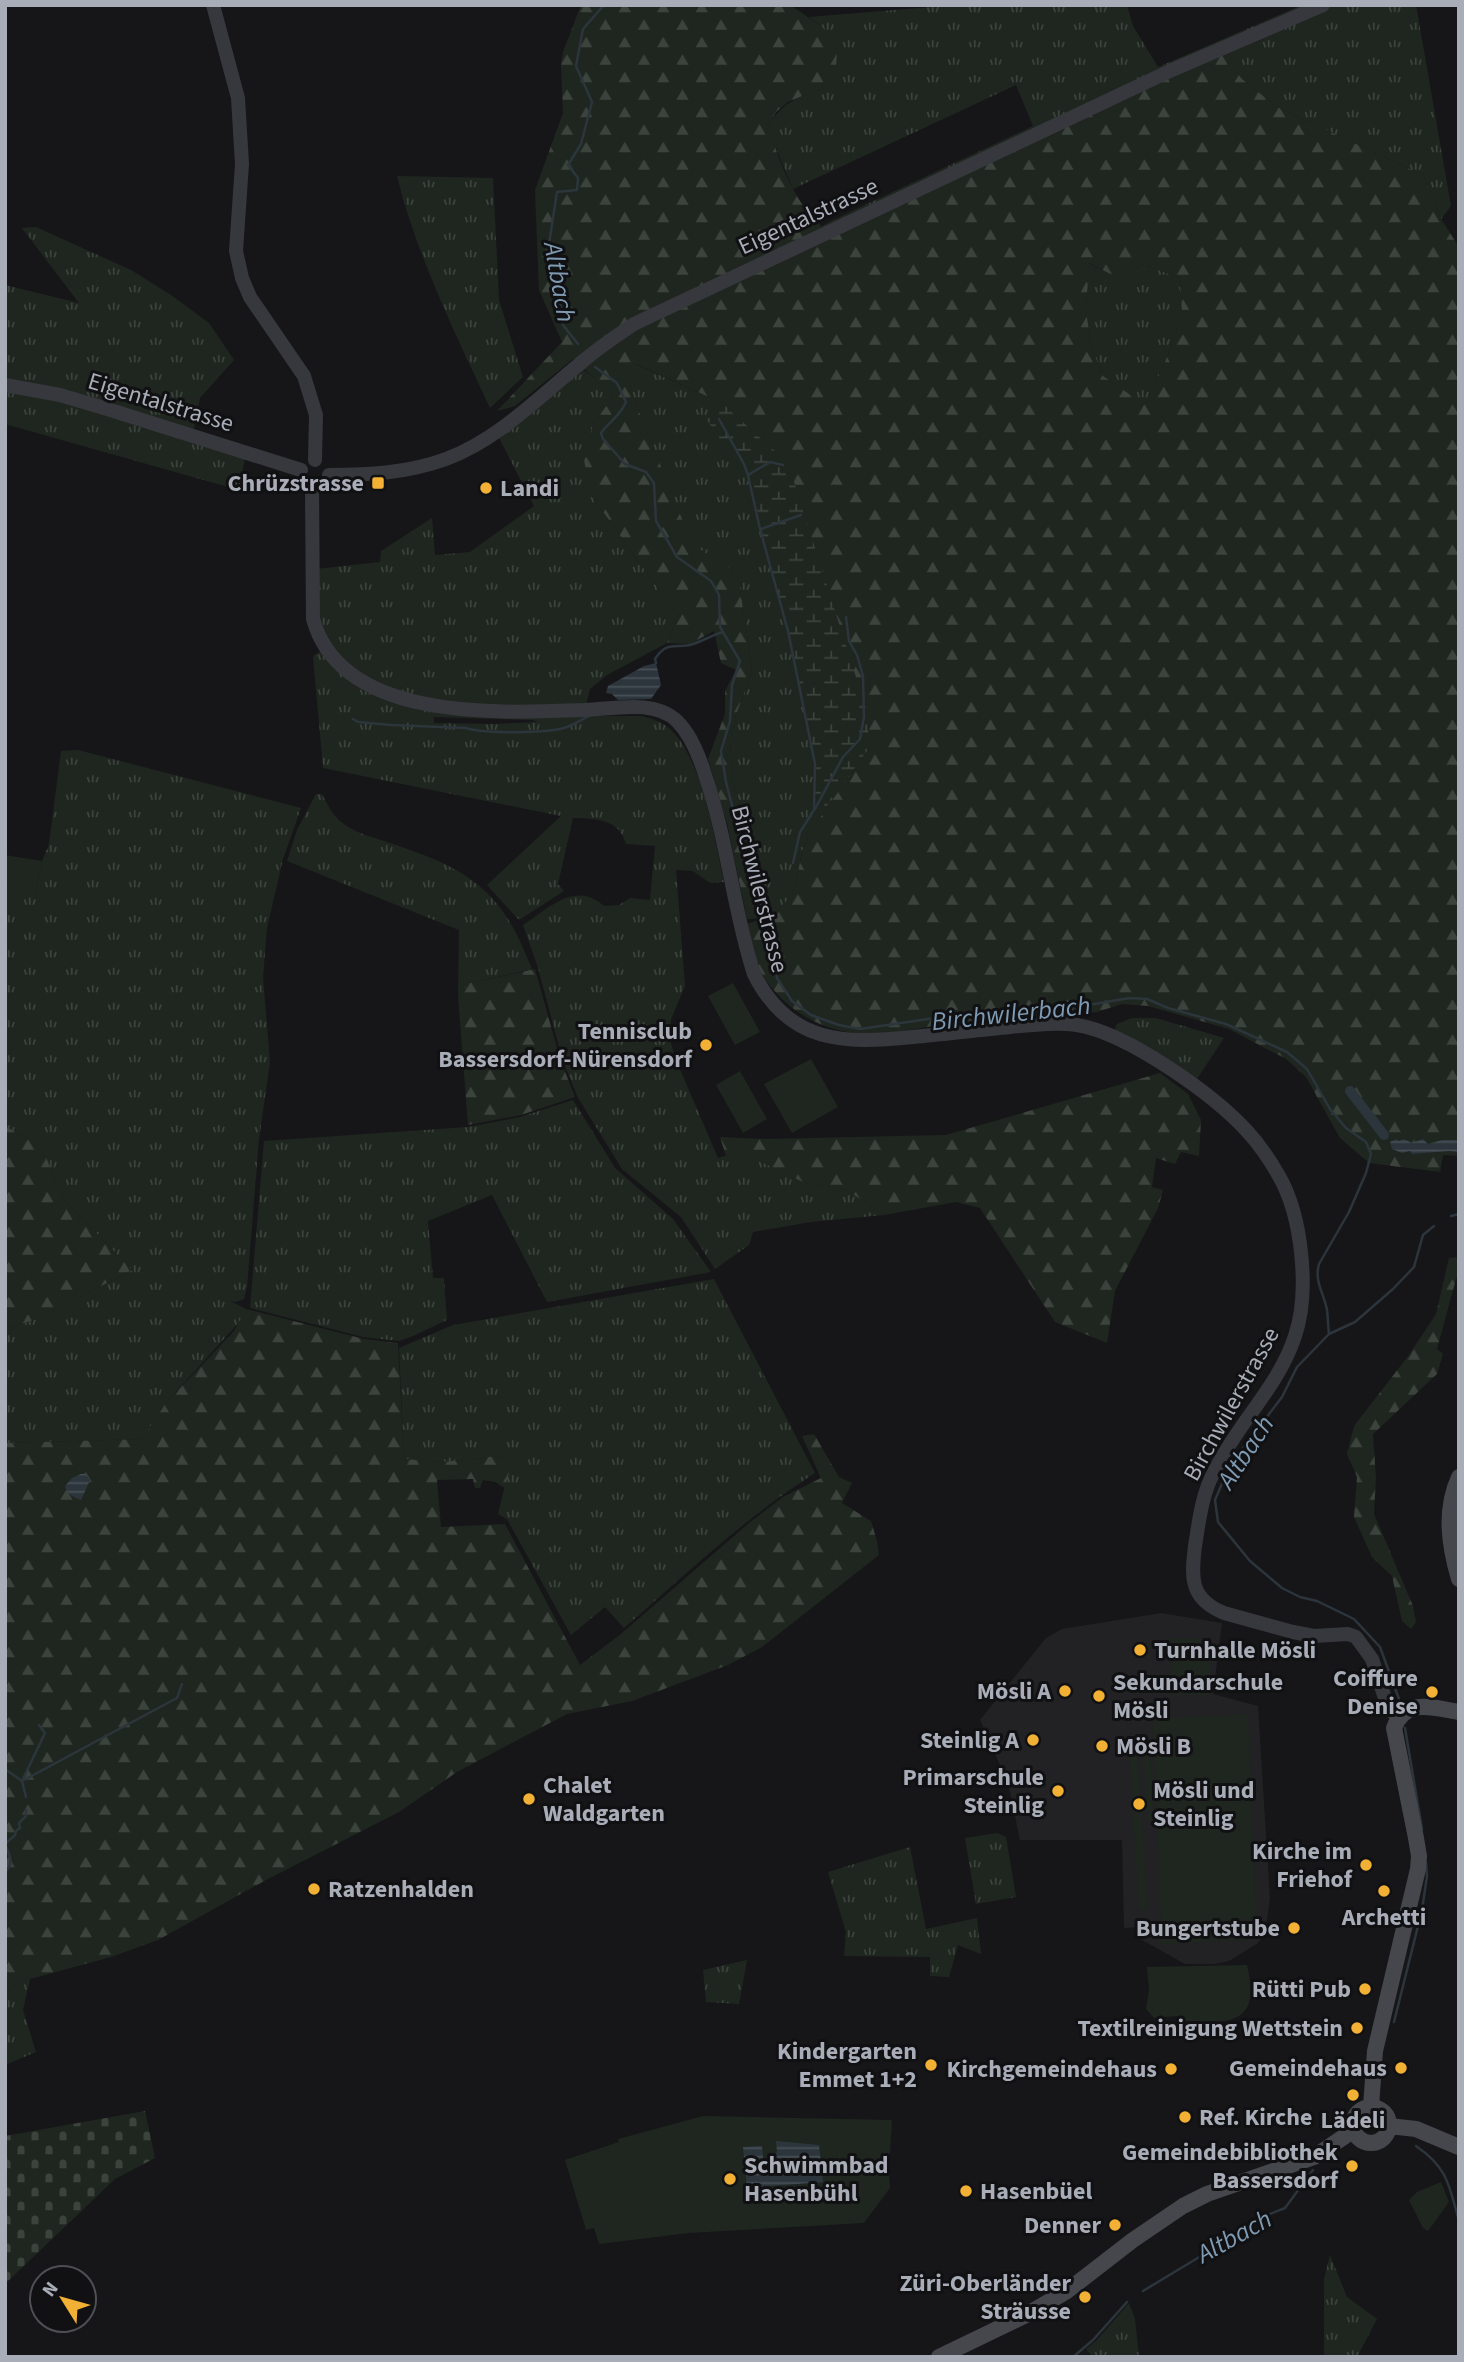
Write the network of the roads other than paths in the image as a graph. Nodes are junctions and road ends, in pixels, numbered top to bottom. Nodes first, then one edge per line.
1 (213, 5) edge
2 (1323, 5) edge
3 (5, 385) edge
4 (315, 460) junction
5 (301, 470) junction
6 (329, 475) junction
7 (312, 488) junction
8 (1459, 1476) edge
9 (1459, 1579) edge
10 (1459, 1712) edge
11 (1398, 1718) junction
12 (1371, 2107) junction
13 (1389, 2126) junction
14 (1354, 2130) junction
15 (1459, 2147) edge
16 (939, 2357) edge

1 - 4 street
2 - 6 street, Eigentalstrasse
3 - 5 street, Eigentalstrasse
4 - 5 street
4 - 6 street
5 - 7 street
6 - 7 street
7 - 11 street, Birchwilerstrasse
8 - 9 main road
10 - 11 main road
11 - 12 main road
12 - 13 main road
12 - 14 main road
13 - 14 main road
13 - 15 main road
14 - 16 main road

